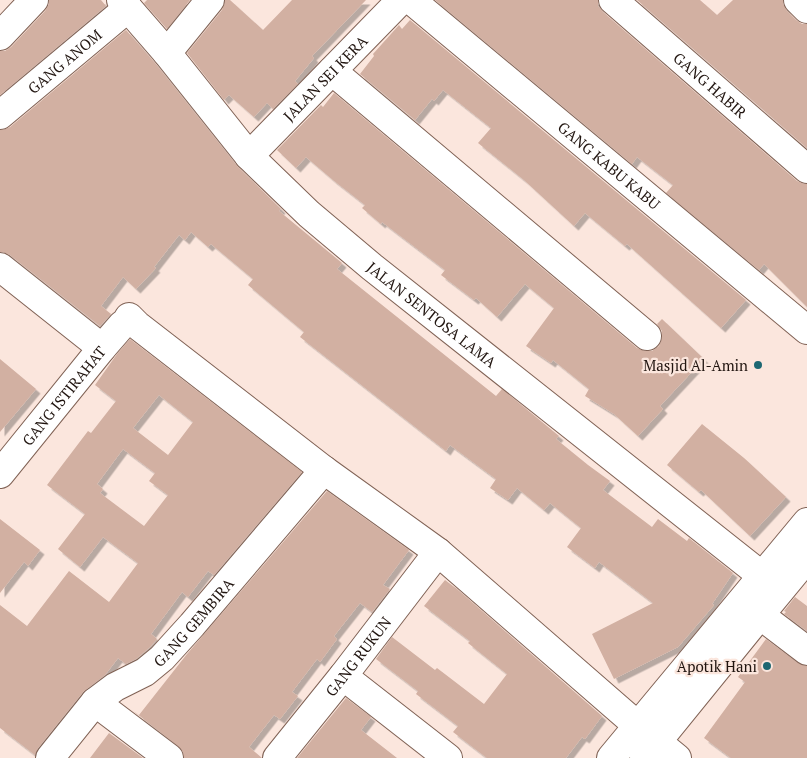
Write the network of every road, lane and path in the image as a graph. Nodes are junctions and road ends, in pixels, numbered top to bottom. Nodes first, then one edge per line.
1 (34, 0) edge
2 (210, 0) edge
3 (401, 0) edge
4 (411, 0) edge
5 (613, 0) edge
6 (798, 0) edge
7 (124, 4) edge
8 (807, 9) edge
9 (0, 36) edge
10 (167, 53) junction
11 (332, 71) junction
12 (0, 115) edge
13 (249, 156) junction
14 (807, 169) edge
15 (0, 267) edge
16 (807, 330) edge
17 (647, 336) dead end
18 (102, 348) junction
19 (324, 470) junction
20 (0, 474) edge
21 (807, 522) edge
22 (438, 552) junction
23 (807, 558) edge
24 (771, 583) junction
25 (751, 607) junction
26 (807, 651) edge
27 (343, 676) junction
28 (95, 702) junction
29 (654, 746) edge
30 (50, 758) edge
31 (169, 758) edge
32 (277, 758) edge
33 (448, 758) edge
34 (612, 758) edge

1 - 9 street
2 - 10 street
3 - 11 street, JALAN SEI KERA
4 - 16 street, GANG KABU KABU
5 - 14 street, GANG HABIR
6 - 8 street
7 - 10 street, JALAN SENTOSA LAMA
7 - 12 street, GANG ANOM
10 - 13 street, JALAN SENTOSA LAMA
11 - 13 street, JALAN SEI KERA
11 - 17 street
13 - 24 street, JALAN SENTOSA LAMA
15 - 18 street
18 - 19 street, GANG ISTIRAHAT
18 - 20 street, GANG ISTIRAHAT
19 - 22 street
19 - 28 street, GANG GEMBIRA
21 - 24 street
22 - 27 street, GANG RUKUN
22 - 29 street
23 - 24 street
24 - 25 street
25 - 26 street
25 - 29 street
27 - 32 street, GANG RUKUN
27 - 33 street
28 - 30 street, GANG GEMBIRA
28 - 31 street
29 - 34 street

